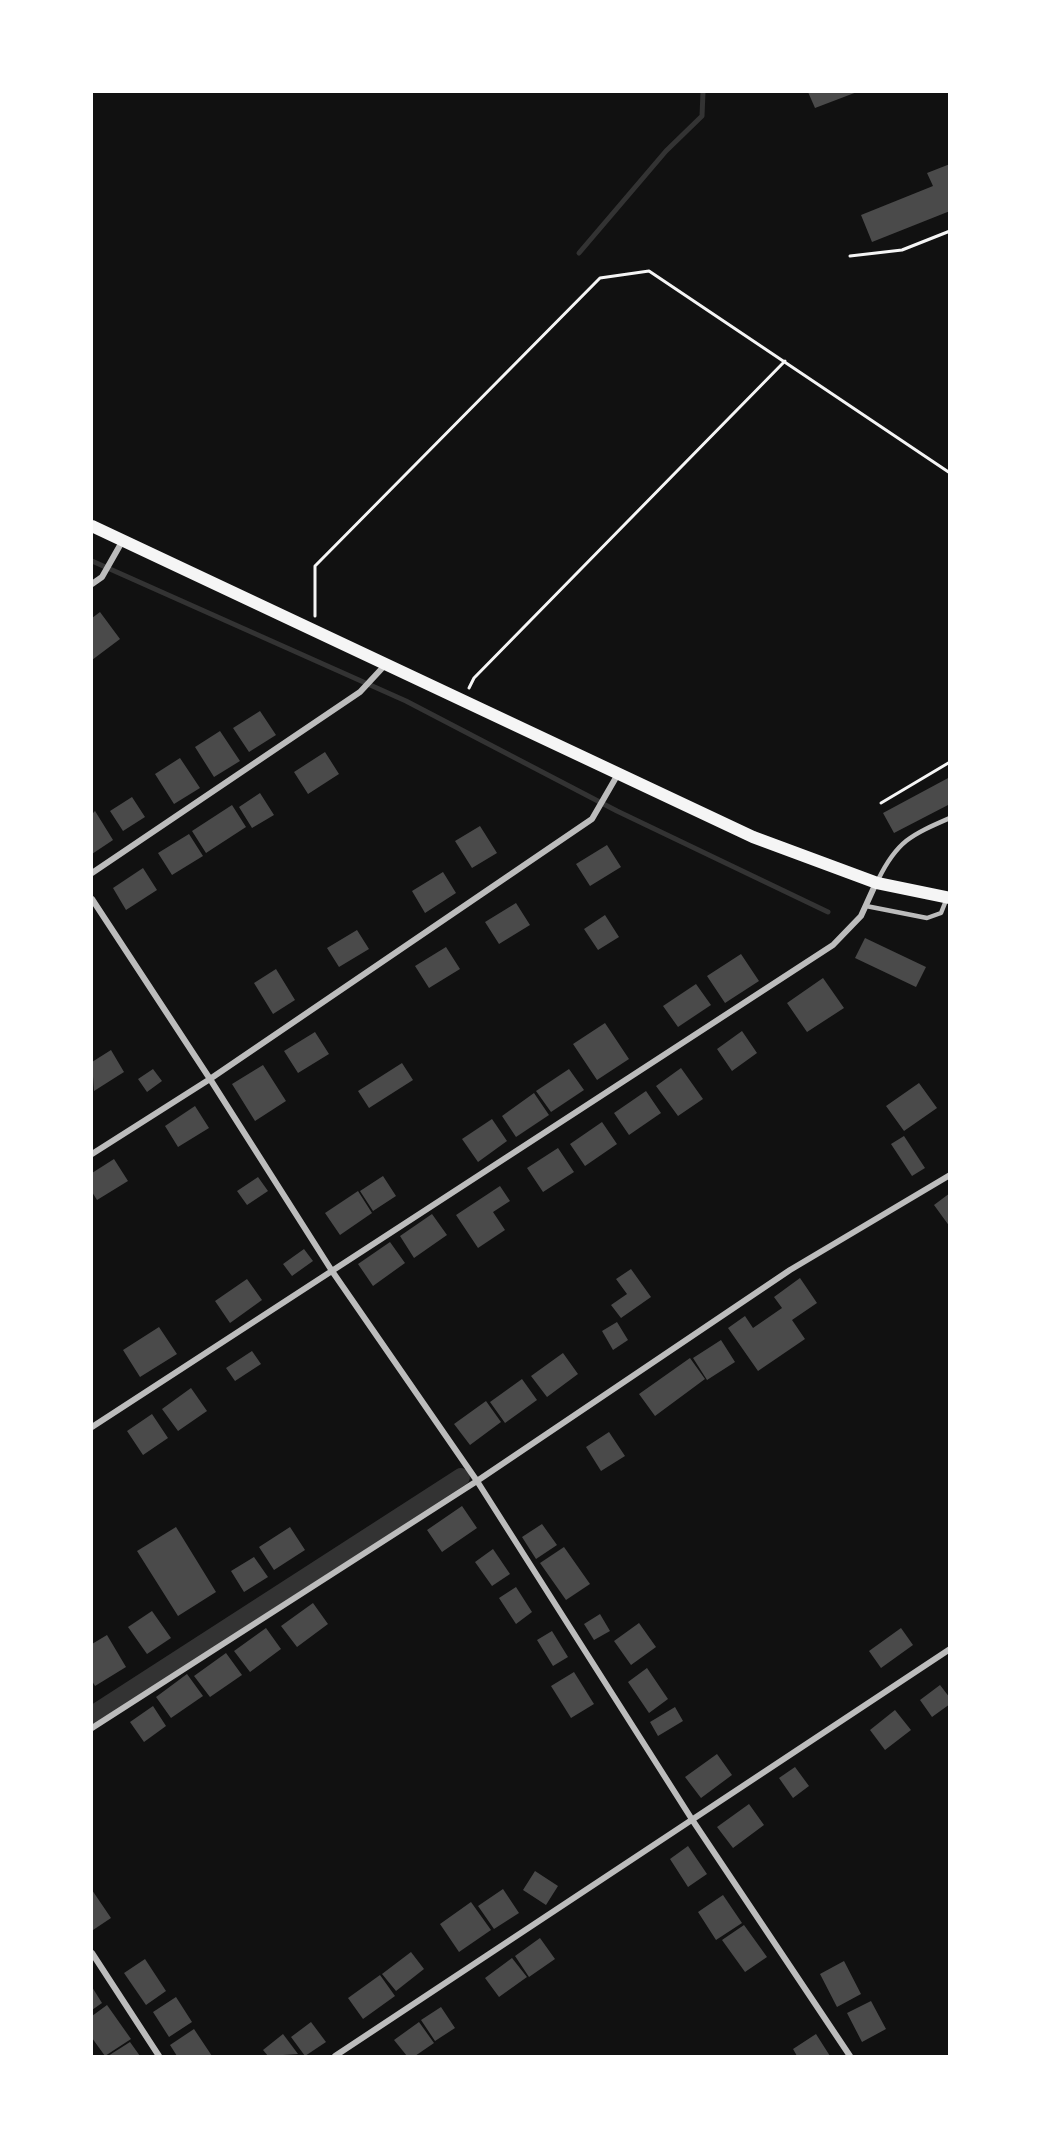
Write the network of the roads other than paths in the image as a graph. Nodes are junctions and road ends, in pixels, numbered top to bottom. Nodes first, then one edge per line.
1 (92, 526) edge
2 (121, 546) junction
3 (92, 584) edge
4 (382, 668) junction
5 (618, 774) junction
6 (950, 818) edge
7 (92, 873) edge
8 (877, 883) junction
9 (948, 898) edge
10 (92, 899) edge
11 (866, 906) junction
12 (210, 1078) junction
13 (92, 1154) edge
14 (950, 1174) edge
15 (332, 1271) junction
16 (92, 1427) edge
17 (477, 1482) junction
18 (950, 1649) edge
19 (92, 1728) edge
20 (693, 1821) junction
21 (92, 1953) edge
22 (159, 2056) edge
23 (335, 2056) edge
24 (850, 2056) edge

1 - 2 main road
2 - 3 street
2 - 4 main road
4 - 5 main road
4 - 7 street
5 - 8 main road
5 - 12 street
6 - 8 lane
8 - 9 main road
8 - 11 street
9 - 11 lane
10 - 12 street
11 - 15 street
12 - 13 street
12 - 15 street
14 - 17 street
15 - 16 street
15 - 17 street
17 - 19 street
17 - 20 street
18 - 20 street
20 - 23 street
20 - 24 street
21 - 22 street

